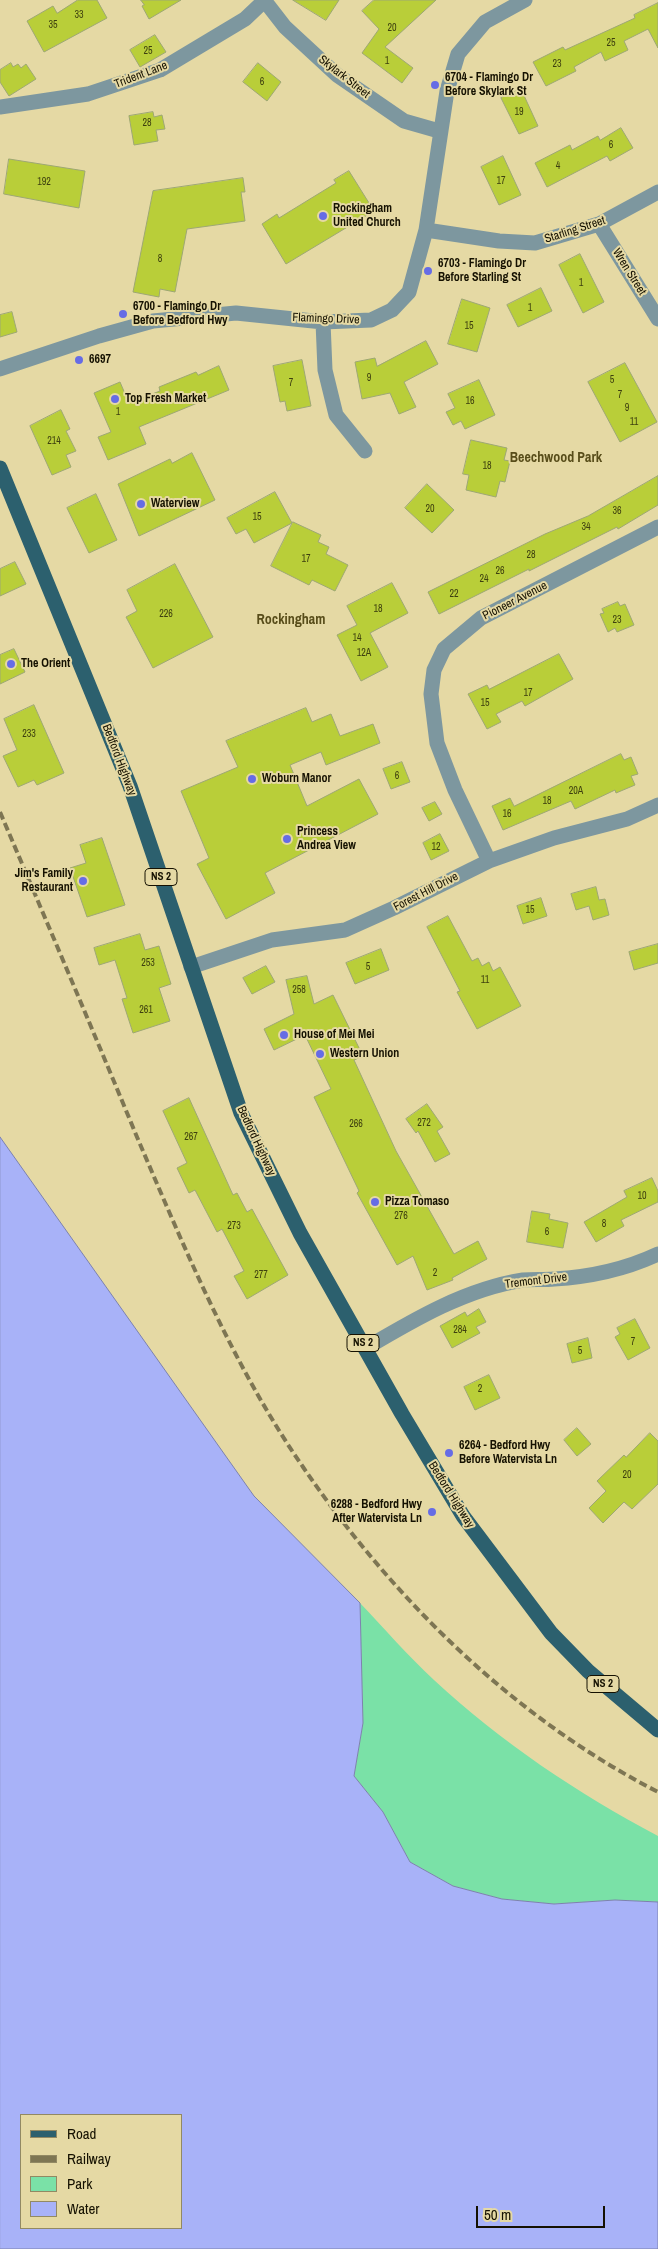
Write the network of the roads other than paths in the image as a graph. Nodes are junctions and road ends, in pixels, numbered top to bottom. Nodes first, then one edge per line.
1 (264, 0) edge
2 (525, 0) edge
3 (0, 107) edge
4 (439, 131) junction
5 (658, 192) edge
6 (599, 224) junction
7 (426, 230) junction
8 (658, 319) edge
9 (323, 322) junction
10 (0, 369) edge
11 (365, 452) dead end
12 (0, 468) edge
13 (658, 528) edge
14 (658, 805) edge
15 (489, 861) junction
16 (191, 967) junction
17 (658, 1254) edge
18 (366, 1348) junction
19 (658, 1730) edge

1 - 3 street, Trident Lane
1 - 4 street, Skylark Street
2 - 4 street, Flamingo Drive
4 - 7 street, Flamingo Drive
5 - 6 street, Starling Street
6 - 7 street, Starling Street
6 - 8 street, Wren Street
7 - 9 street, Flamingo Drive
9 - 10 street, Flamingo Drive
9 - 11 street
12 - 16 main road, Bedford Highway / NS 2
13 - 15 street, Pioneer Avenue
14 - 15 street, Forest Hill Drive
15 - 16 street, Forest Hill Drive
16 - 18 main road, Bedford Highway / NS 2
17 - 18 street, Tremont Drive
18 - 19 main road, Bedford Highway / NS 2

